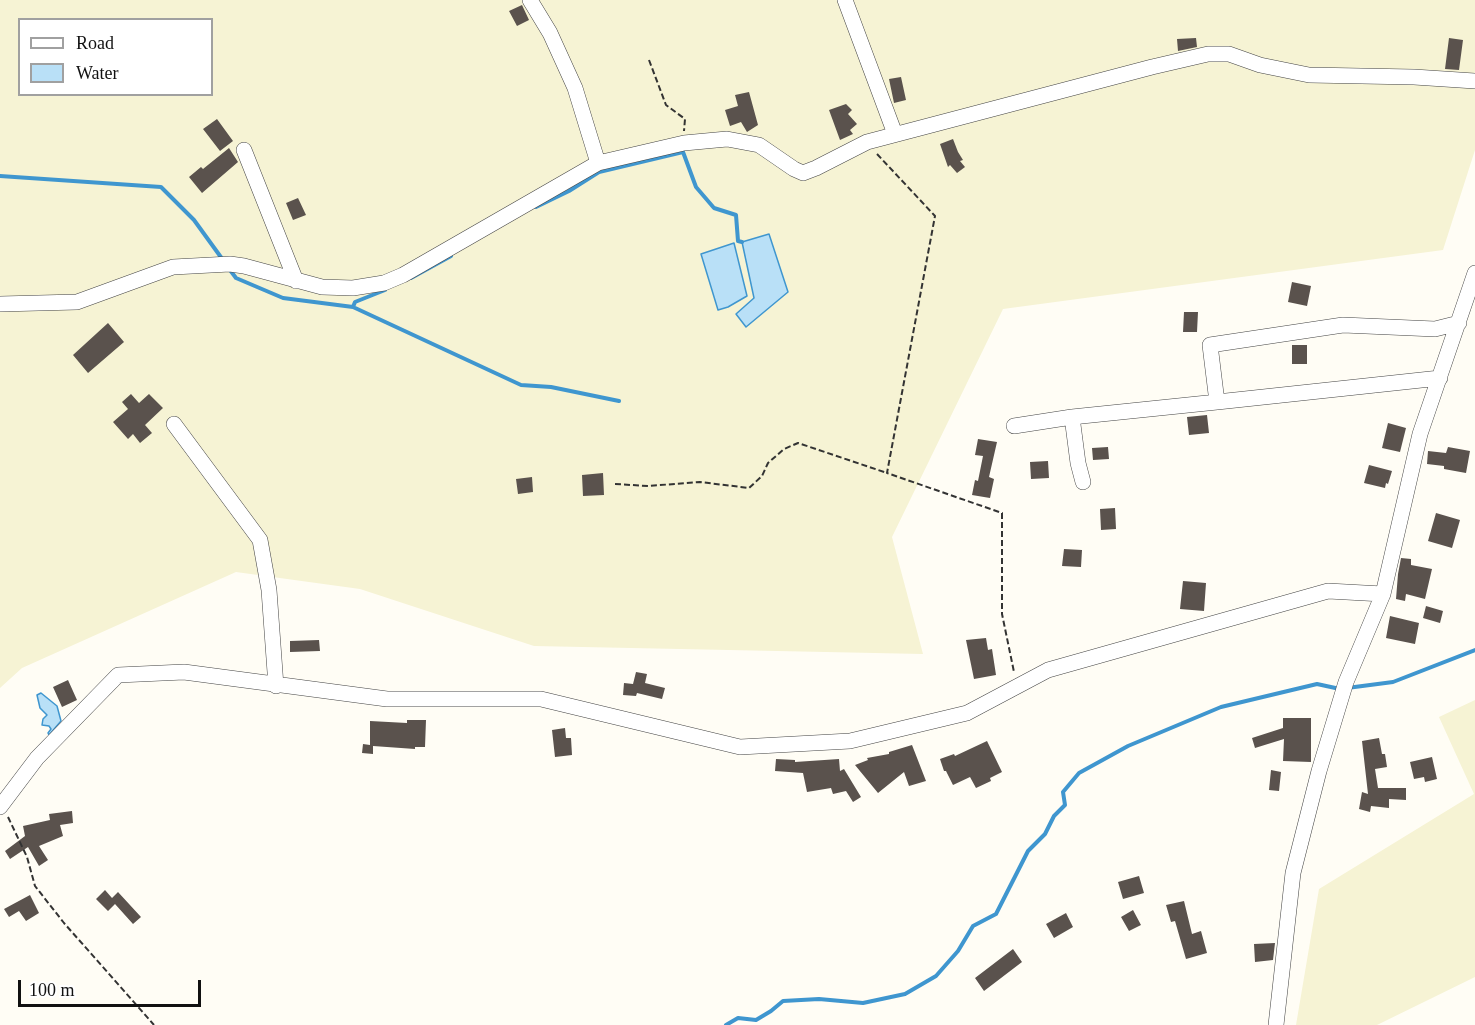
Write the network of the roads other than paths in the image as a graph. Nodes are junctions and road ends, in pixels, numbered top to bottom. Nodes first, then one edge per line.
1 (530, 0) edge
2 (845, 0) edge
3 (1475, 81) edge
4 (895, 134) junction
5 (244, 150) dead end
6 (598, 163) junction
7 (1475, 273) edge
8 (296, 281) junction
9 (1472, 294) edge
10 (0, 304) edge
11 (1459, 323) junction
12 (1440, 378) junction
13 (1217, 402) junction
14 (1072, 417) junction
15 (174, 424) dead end
16 (1014, 426) dead end
17 (1083, 482) dead end
18 (1383, 594) junction
19 (276, 686) junction
20 (1, 805) edge
21 (1276, 1025) edge

1 - 6 street
2 - 4 street
3 - 4 street
4 - 6 street
5 - 8 street
6 - 8 street
7 - 9 street
8 - 10 street
9 - 11 street
11 - 12 street
11 - 13 street
12 - 13 street
12 - 18 street
13 - 14 street
14 - 16 street
14 - 17 street
15 - 19 street
18 - 19 street
18 - 21 street
19 - 20 street

